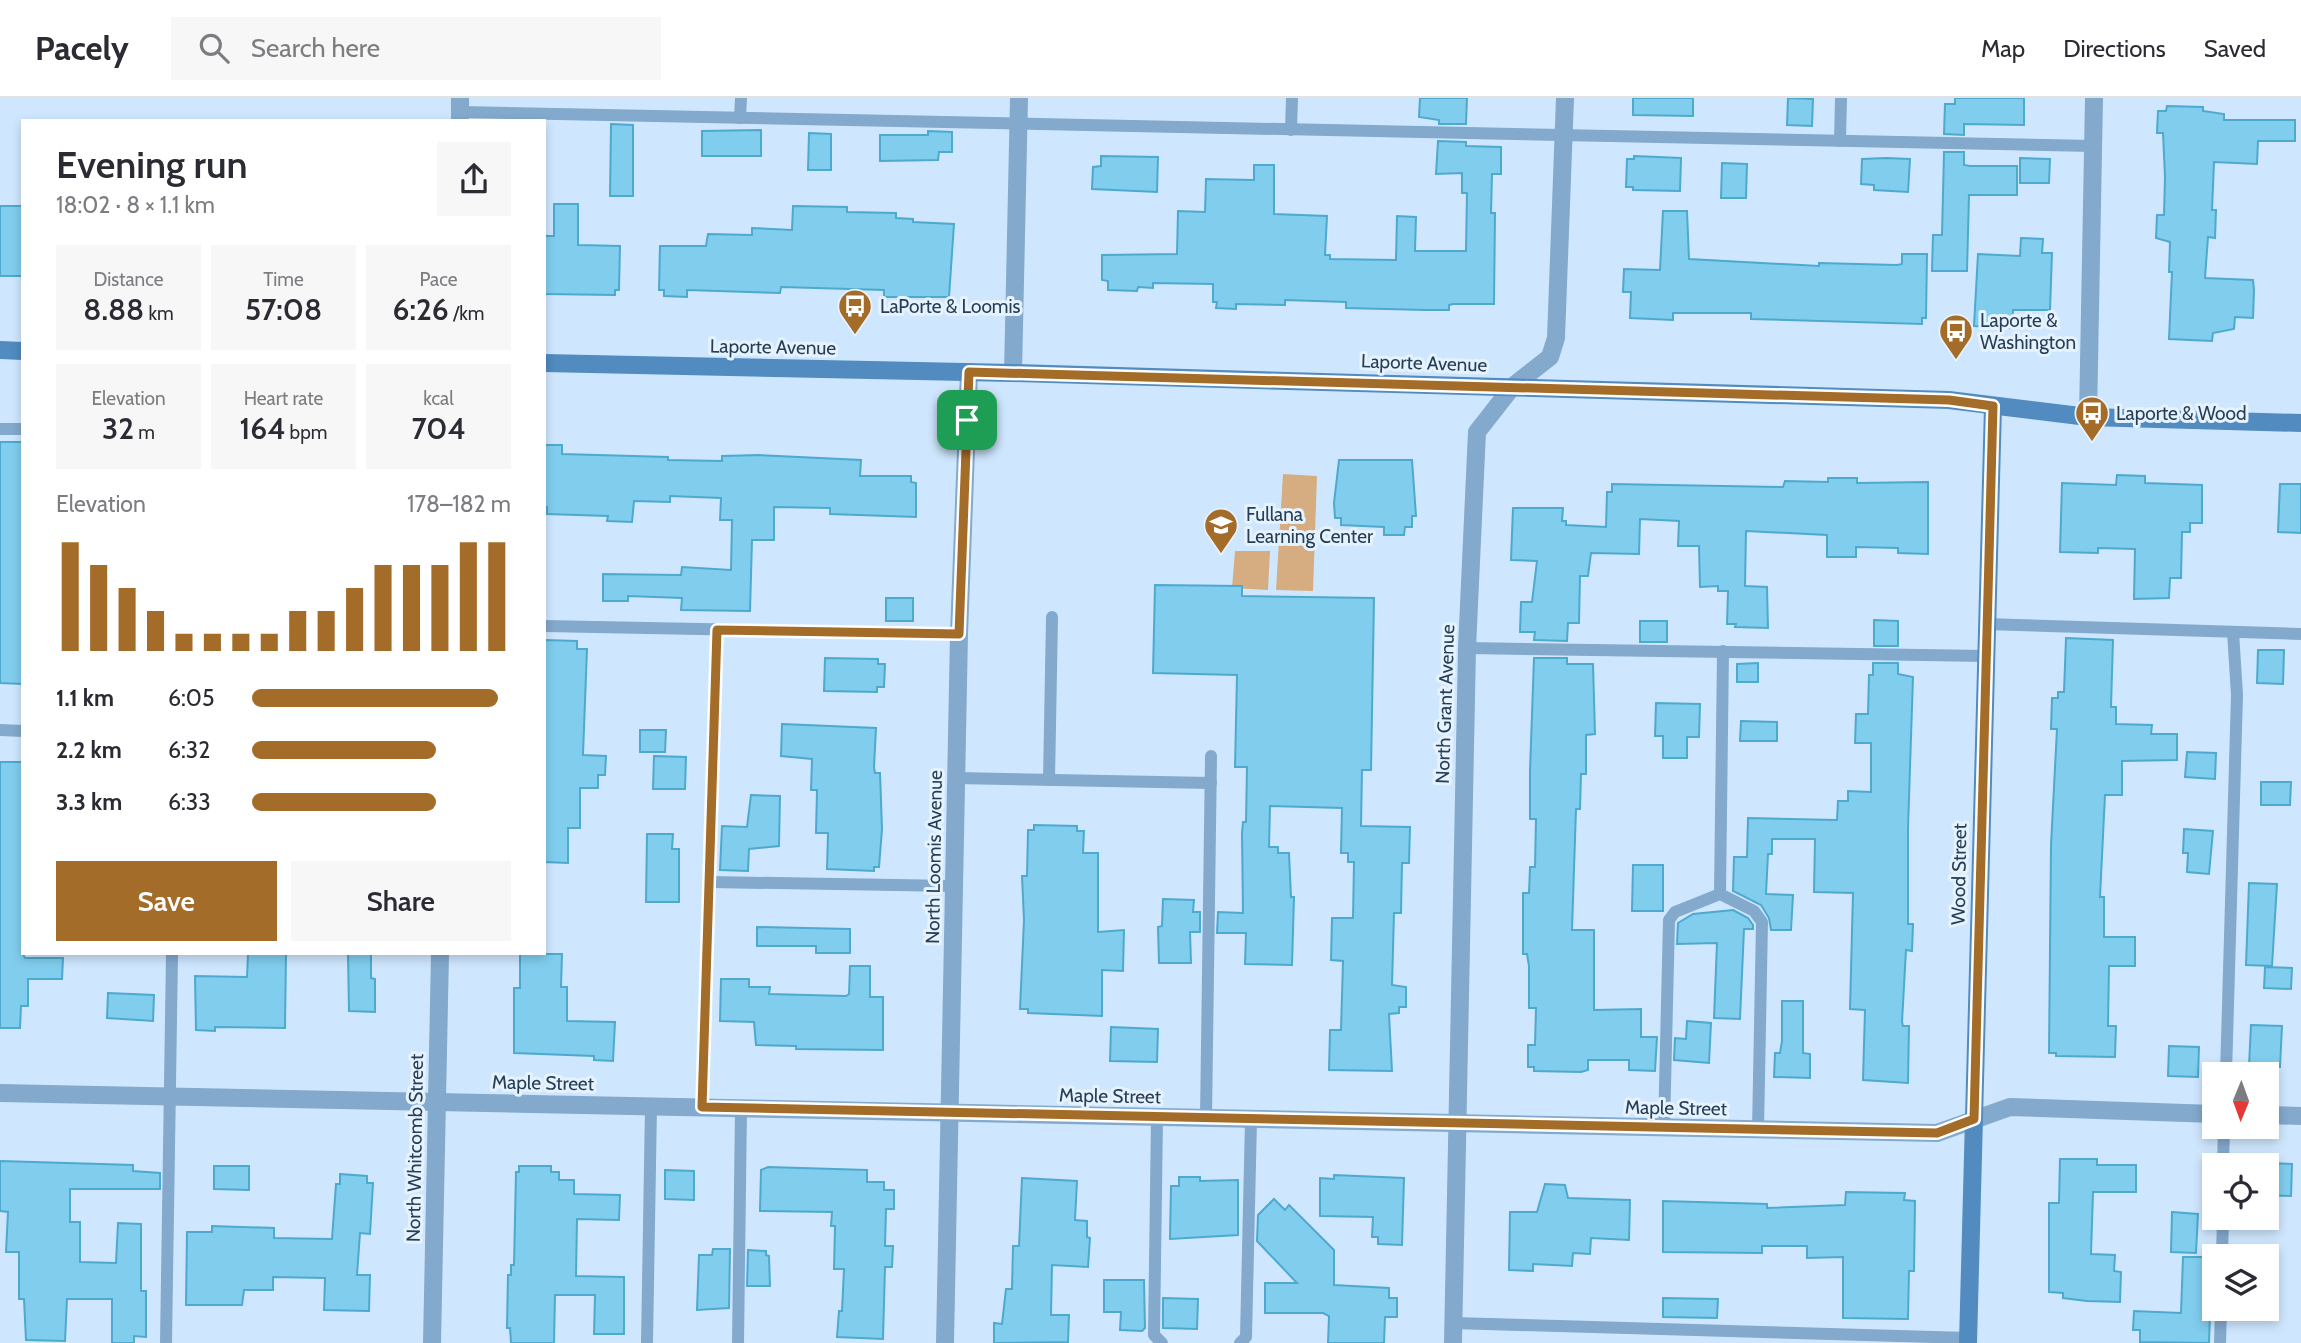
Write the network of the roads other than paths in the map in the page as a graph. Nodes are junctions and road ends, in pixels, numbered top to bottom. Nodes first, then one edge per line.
1 (740, 98) edge
2 (1019, 98) edge
3 (1292, 98) edge
4 (1565, 98) edge
5 (1841, 98) edge
6 (2094, 98) edge
7 (460, 110) edge
8 (740, 118) junction
9 (1019, 122) junction
10 (1291, 130) junction
11 (1564, 135) junction
12 (1840, 141) junction
13 (2093, 146) junction
14 (0, 350) edge
15 (21, 351) edge
16 (546, 363) edge
17 (969, 372) junction
18 (1013, 373) junction
19 (1513, 386) junction
20 (1993, 406) junction
21 (2088, 417) junction
22 (2301, 423) edge
23 (0, 429) edge
24 (21, 429) edge
25 (1052, 617) dead end
26 (1985, 624) junction
27 (546, 626) edge
28 (717, 630) junction
29 (2233, 632) junction
30 (959, 634) junction
31 (2301, 634) edge
32 (1467, 648) junction
33 (1723, 651) junction
34 (1985, 656) junction
35 (0, 730) edge
36 (21, 731) edge
37 (1211, 756) dead end
38 (956, 778) junction
39 (1049, 780) junction
40 (1211, 783) junction
41 (709, 882) junction
42 (955, 886) junction
43 (1720, 894) junction
44 (172, 955) edge
45 (440, 955) edge
46 (2226, 1062) edge
47 (0, 1093) edge
48 (169, 1095) junction
49 (437, 1101) junction
50 (651, 1106) junction
51 (702, 1107) junction
52 (741, 1109) junction
53 (949, 1113) junction
54 (2202, 1114) edge
55 (2279, 1115) edge
56 (2301, 1116) edge
57 (1157, 1118) junction
58 (1206, 1118) junction
59 (1974, 1119) junction
60 (1251, 1120) junction
61 (1456, 1124) junction
62 (1664, 1129) junction
63 (1758, 1130) junction
64 (2221, 1321) edge
65 (1453, 1323) junction
66 (1699, 1337) edge
67 (1968, 1340) edge
68 (166, 1343) edge
69 (432, 1343) edge
70 (647, 1343) edge
71 (738, 1343) edge
72 (945, 1343) edge
73 (1162, 1343) edge
74 (1240, 1343) edge
75 (1452, 1343) edge
76 (2220, 1343) edge

1 - 8 lane
2 - 9 street
3 - 10 lane
4 - 11 street, North Grant Avenue
5 - 12 lane
6 - 13 street
7 - 8 lane
8 - 9 lane
9 - 10 lane
9 - 18 street
10 - 11 lane
11 - 12 lane
11 - 19 street, North Grant Avenue
12 - 13 lane
13 - 21 street
14 - 15 street
16 - 17 street, Laporte Avenue
17 - 18 street, Laporte Avenue
17 - 30 street, North Loomis Avenue
18 - 19 street, Laporte Avenue
19 - 20 street, Laporte Avenue
19 - 32 street, North Grant Avenue
20 - 21 street, Laporte Avenue
20 - 26 street, Wood Street
21 - 22 street, Laporte Avenue
23 - 24 lane
25 - 39 lane
26 - 29 lane
26 - 34 street, Wood Street
27 - 28 lane
28 - 30 lane
28 - 41 lane
29 - 31 lane
29 - 46 lane
30 - 38 street, North Loomis Avenue
32 - 33 lane
32 - 61 street, North Grant Avenue
33 - 34 lane
33 - 43 lane
34 - 59 street, Wood Street
35 - 36 lane
37 - 40 lane
38 - 39 lane
38 - 42 street, North Loomis Avenue
39 - 40 lane
40 - 58 lane
41 - 42 lane
41 - 51 lane
42 - 53 street, North Loomis Avenue
43 - 62 lane
43 - 63 lane
44 - 48 lane
45 - 49 street, North Whitcomb Street
47 - 48 street, Maple Street
48 - 49 street, Maple Street
48 - 68 lane
49 - 50 street, Maple Street
49 - 69 street, North Whitcomb Street
50 - 51 street, Maple Street
50 - 70 lane
51 - 52 street, Maple Street
52 - 53 street, Maple Street
52 - 71 lane
53 - 57 street, Maple Street
53 - 72 street, North Loomis Avenue
54 - 59 street, Maple Street
55 - 56 street
57 - 58 street, Maple Street
57 - 73 lane
58 - 60 street, Maple Street
59 - 63 street, Maple Street
59 - 67 street, Wood Street
60 - 61 street, Maple Street
60 - 74 lane
61 - 62 street, Maple Street
61 - 65 street, North Grant Avenue
62 - 63 street, Maple Street
64 - 76 lane
65 - 66 lane
65 - 75 street, North Grant Avenue
66 - 67 lane

